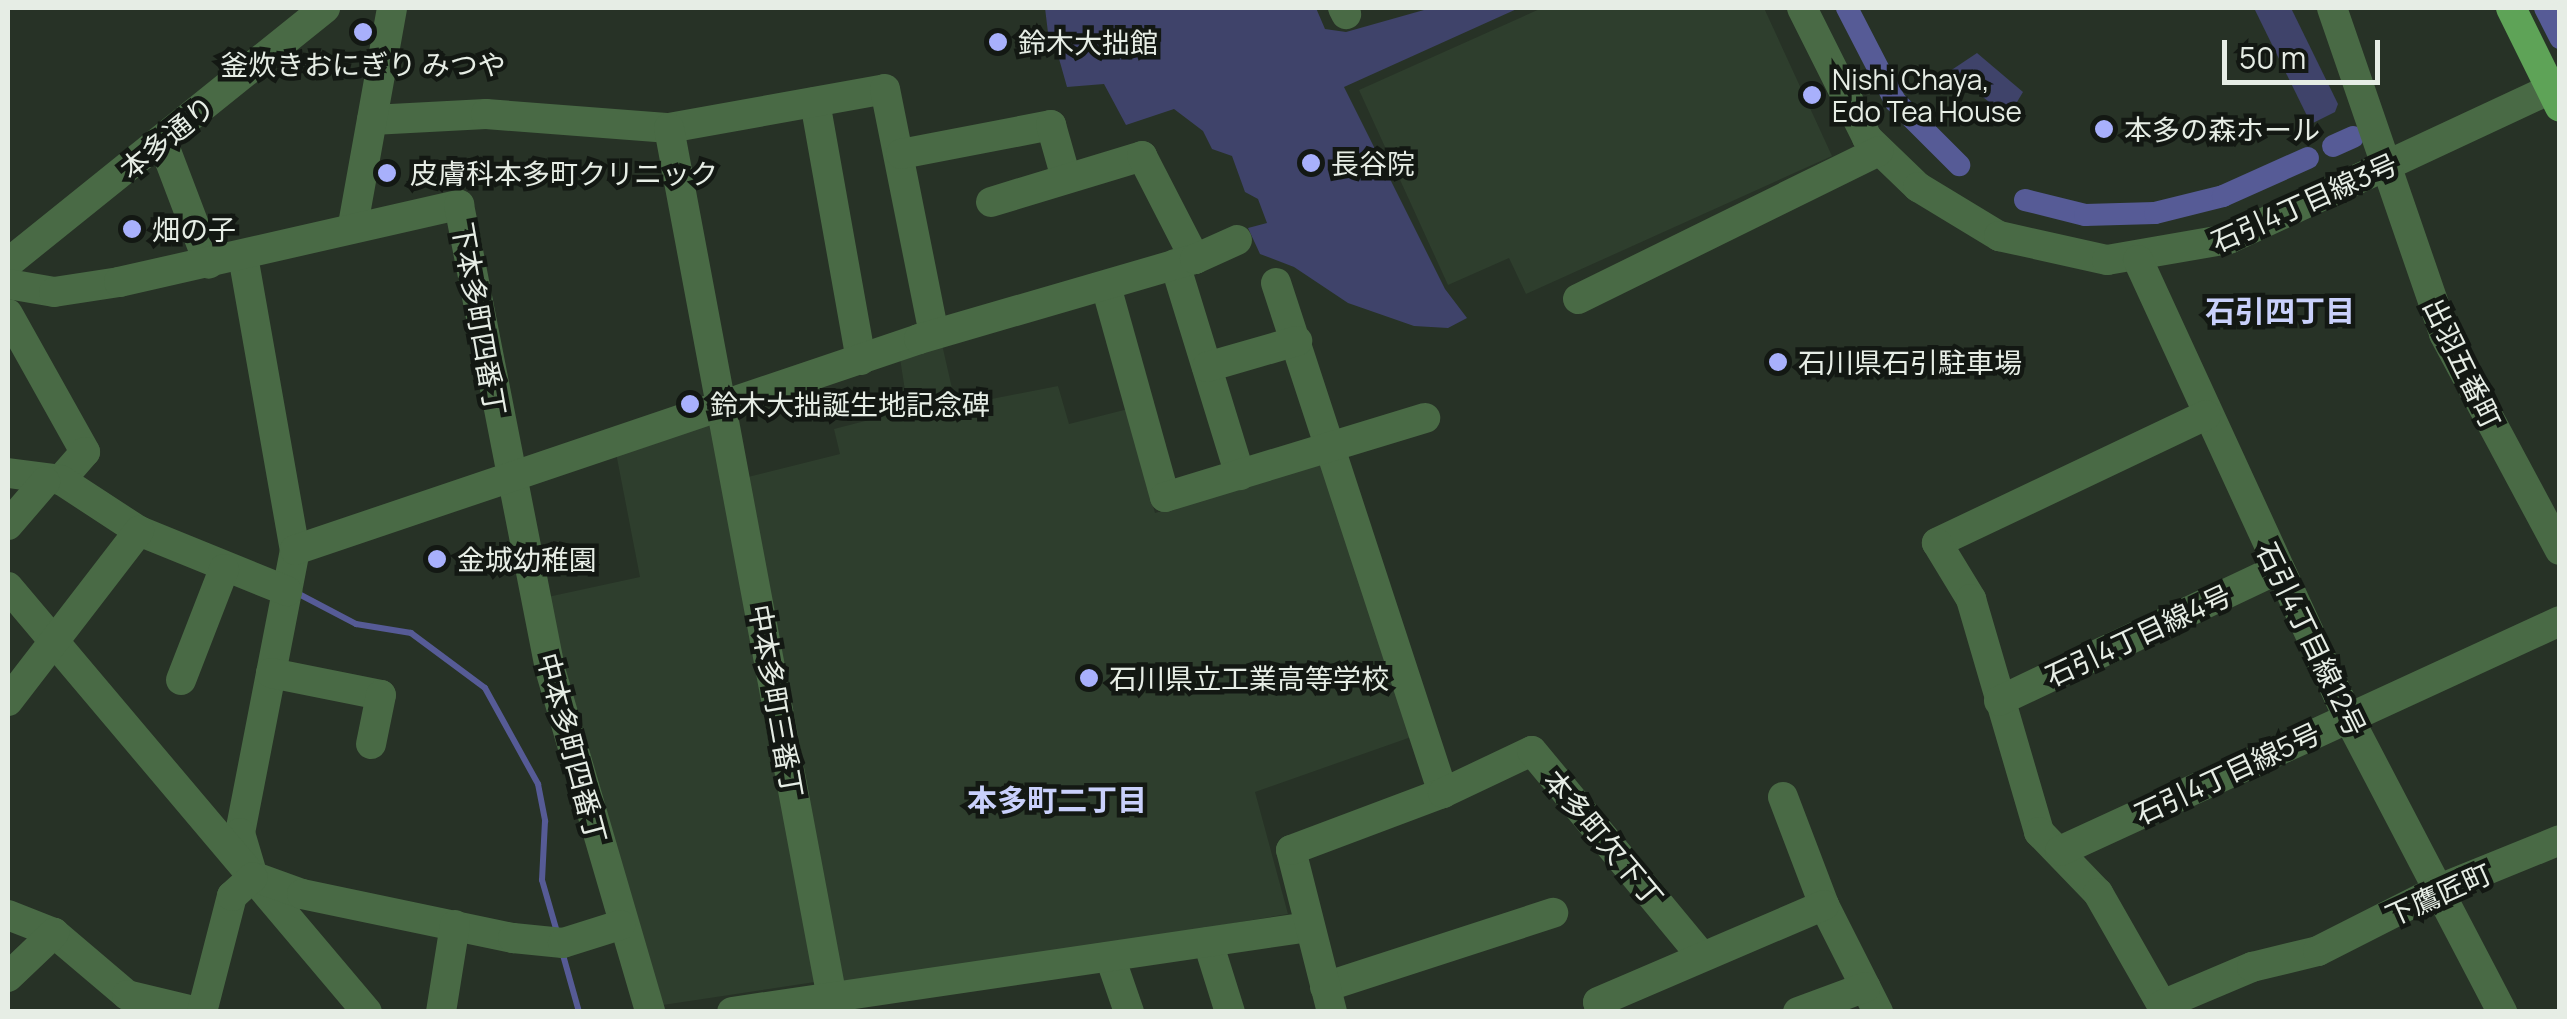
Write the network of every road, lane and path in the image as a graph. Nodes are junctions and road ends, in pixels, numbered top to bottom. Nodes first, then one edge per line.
1 (325, 8) edge
2 (392, 8) edge
3 (1802, 8) edge
4 (2332, 8) edge
5 (2511, 8) edge
6 (2555, 98) edge
7 (815, 102) junction
8 (372, 120) junction
9 (669, 128) junction
10 (163, 143) junction
11 (1879, 151) junction
12 (901, 154) junction
13 (2383, 168) junction
14 (1066, 178) junction
15 (991, 202) dead end
16 (353, 224) junction
17 (1237, 240) dead end
18 (243, 256) junction
19 (2138, 260) junction
20 (1185, 262) junction
21 (8, 264) edge
22 (209, 264) junction
23 (1276, 283) dead end
24 (8, 284) edge
25 (1106, 286) junction
26 (1578, 299) dead end
27 (8, 314) edge
28 (934, 334) junction
29 (1296, 341) junction
30 (861, 360) junction
31 (1207, 368) junction
32 (722, 404) junction
33 (2206, 415) junction
34 (1425, 418) dead end
35 (1333, 448) junction
36 (8, 473) edge
37 (1240, 475) junction
38 (53, 481) junction
39 (510, 481) junction
40 (8, 525) edge
41 (139, 531) junction
42 (296, 550) junction
43 (2560, 550) edge
44 (224, 568) junction
45 (2278, 569) junction
46 (8, 587) edge
47 (287, 591) junction
48 (2560, 622) edge
49 (56, 643) junction
50 (271, 674) junction
51 (182, 680) dead end
52 (8, 701) edge
53 (1999, 701) junction
54 (2348, 717) junction
55 (372, 744) dead end
56 (1443, 793) junction
57 (1783, 797) dead end
58 (2560, 840) edge
59 (2060, 852) junction
60 (254, 877) junction
61 (2442, 888) junction
62 (1824, 906) junction
63 (1552, 913) dead end
64 (8, 915) edge
65 (455, 924) junction
66 (620, 925) junction
67 (1308, 927) junction
68 (54, 934) junction
69 (1208, 942) junction
70 (1701, 955) junction
71 (1110, 957) junction
72 (8, 977) edge
73 (832, 998) junction
74 (1328, 999) edge
75 (1872, 999) edge
76 (881, 1002) edge
77 (770, 1009) edge
78 (2174, 1009) edge
79 (200, 1012) edge
80 (367, 1012) edge
81 (441, 1012) edge
82 (650, 1012) edge
83 (732, 1012) edge
84 (1130, 1012) edge
85 (1230, 1012) edge
86 (1602, 1012) edge
87 (1798, 1012) edge
88 (2502, 1012) edge

1 - 10 street, 本多通り
2 - 8 street
3 - 11 street, 石引4丁目線3号
4 - 13 street, 出羽五番町
5 - 6 main road
6 - 13 street, 石引4丁目線3号
7 - 9 street
7 - 12 street
7 - 30 street
8 - 9 street
8 - 16 street
9 - 32 street, 中本多町三番丁
10 - 21 street, 本多通り
10 - 22 street
11 - 19 street, 石引4丁目線3号
11 - 26 street
12 - 14 street
12 - 28 street
13 - 19 street, 石引4丁目線3号
13 - 43 street, 出羽五番町
14 - 15 street
14 - 20 street
16 - 18 street
16 - 39 street, 下本多町四番丁
17 - 20 street
18 - 22 street
18 - 42 street
19 - 33 street, 石引4丁目線12号
20 - 25 street
20 - 31 street
22 - 24 street
23 - 29 street
25 - 28 street
25 - 37 street
27 - 38 street
28 - 30 street
29 - 31 street
29 - 35 street
30 - 32 street
31 - 37 street
32 - 39 street
32 - 73 street, 中本多町三番丁
33 - 45 street, 石引4丁目線12号
33 - 53 street
34 - 35 street
35 - 37 street
35 - 56 street
36 - 38 street
38 - 40 street
38 - 41 street
39 - 42 street
39 - 66 street, 中本多町四番丁
41 - 44 street
41 - 49 street
42 - 47 street
44 - 47 street
44 - 51 street
45 - 53 street, 石引4丁目線4号
45 - 54 street, 石引4丁目線12号
46 - 49 street
47 - 50 street
48 - 54 street, 石引4丁目線5号
49 - 52 street
49 - 60 street
50 - 55 street
50 - 60 street
53 - 59 street
54 - 59 street, 石引4丁目線5号
54 - 61 street, 石引4丁目線12号
56 - 67 street
56 - 70 street, 本多町欠下丁
57 - 62 street
58 - 61 street, 下鷹匠町
59 - 78 street
60 - 65 street
60 - 79 street
60 - 80 street
61 - 78 street, 下鷹匠町
61 - 88 street, 石引4丁目線12号
62 - 70 street
62 - 75 street
63 - 74 street
64 - 68 street
65 - 66 street
65 - 81 street
66 - 82 street, 中本多町四番丁
67 - 69 street
67 - 74 street
68 - 72 street
68 - 79 street
69 - 71 street
69 - 85 street
70 - 86 street
71 - 76 street
71 - 84 street
73 - 76 street
73 - 77 street
75 - 87 street
77 - 83 street

